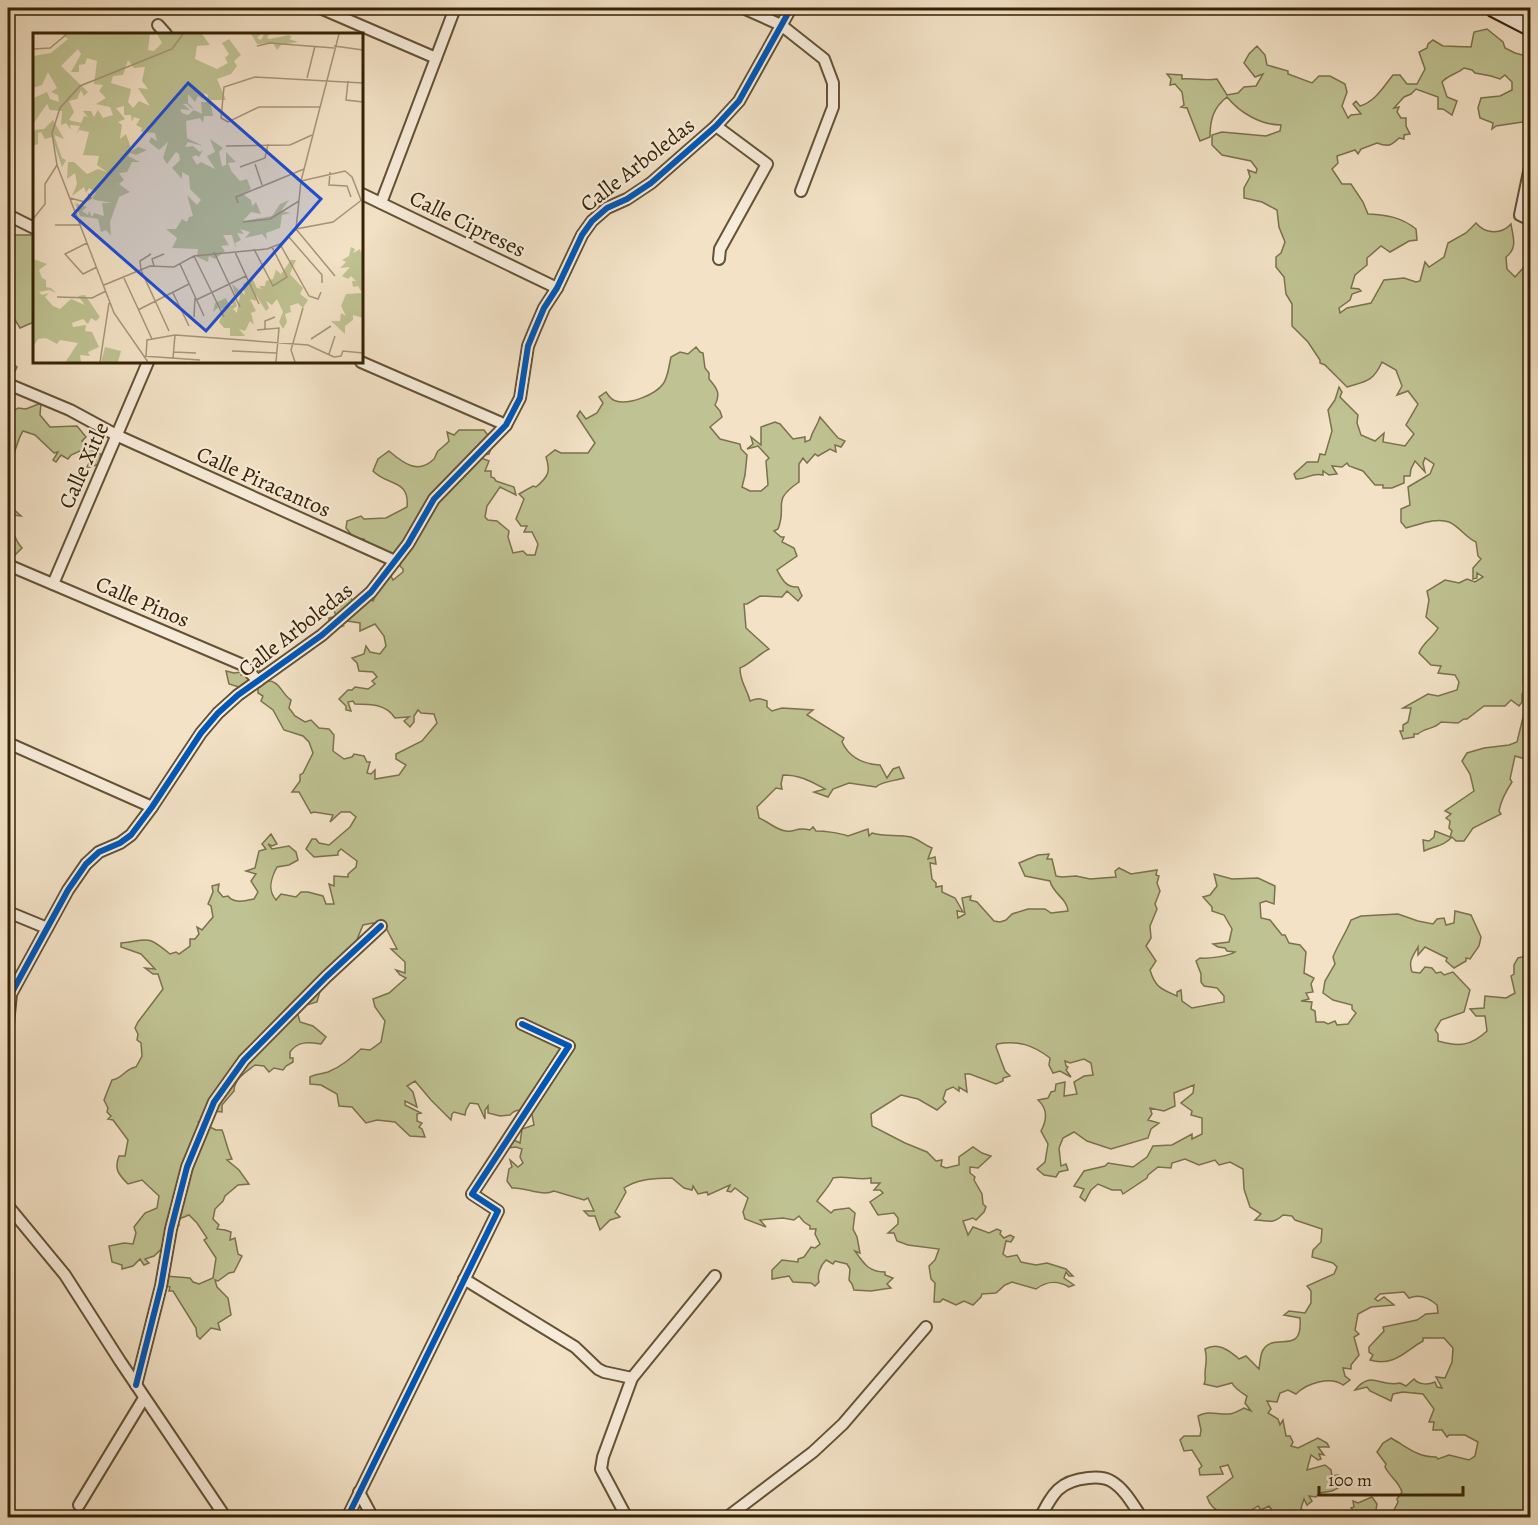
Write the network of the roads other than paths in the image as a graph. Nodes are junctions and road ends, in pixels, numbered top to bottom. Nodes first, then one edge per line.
1 (320, 8) edge
2 (455, 8) edge
3 (743, 8) edge
4 (791, 8) edge
5 (1493, 8) edge
6 (158, 25) dead end
7 (781, 25) junction
8 (1530, 27) edge
9 (165, 33) edge
10 (436, 58) junction
11 (716, 126) junction
12 (1530, 167) edge
13 (801, 191) dead end
14 (363, 194) edge
15 (381, 203) junction
16 (8, 215) edge
17 (1530, 220) edge
18 (33, 228) edge
19 (719, 259) dead end
20 (557, 288) junction
21 (148, 363) edge
22 (362, 363) edge
23 (8, 384) edge
24 (506, 425) junction
25 (118, 436) junction
26 (395, 561) junction
27 (8, 565) edge
28 (53, 584) junction
29 (258, 681) junction
30 (8, 743) edge
31 (152, 807) junction
32 (8, 912) edge
33 (381, 926) dead end
34 (47, 928) junction
35 (10, 994) edge
36 (8, 1024) edge
37 (522, 1024) dead end
38 (8, 1206) edge
39 (715, 1275) dead end
40 (464, 1279) junction
41 (926, 1327) dead end
42 (632, 1378) junction
43 (136, 1385) junction
44 (144, 1398) junction
45 (359, 1492) junction
46 (79, 1505) dead end
47 (226, 1518) edge
48 (347, 1518) edge
49 (373, 1518) edge
50 (627, 1518) edge
51 (726, 1518) edge
52 (1040, 1518) edge
53 (1142, 1518) edge

1 - 10 street
2 - 10 street
3 - 7 street
4 - 7 street, Calle Arboledas
5 - 8 main road
6 - 9 street
7 - 11 street, Calle Arboledas
7 - 13 street
10 - 15 street
11 - 19 street
11 - 20 street, Calle Arboledas
12 - 17 street
14 - 15 street, Calle Cipreses
15 - 20 street, Calle Cipreses
16 - 18 street
20 - 24 street, Calle Arboledas
21 - 25 street, Calle Xitle
22 - 24 street
23 - 25 street, Calle Piracantos
24 - 26 street, Calle Arboledas
25 - 26 street, Calle Piracantos
25 - 28 street, Calle Xitle
26 - 29 street, Calle Arboledas
27 - 28 street, Calle Pinos
28 - 29 street, Calle Pinos
29 - 31 street, Calle Arboledas
30 - 31 street
31 - 34 street, Calle Arboledas
32 - 34 street
33 - 43 street
34 - 35 street, Calle Arboledas
35 - 36 street, Calle Arboledas
37 - 40 street
38 - 43 street
39 - 42 street
40 - 42 street
40 - 45 street
41 - 51 street
42 - 50 street
43 - 44 street
44 - 46 street
44 - 47 street
45 - 48 street
45 - 49 street
52 - 53 street

